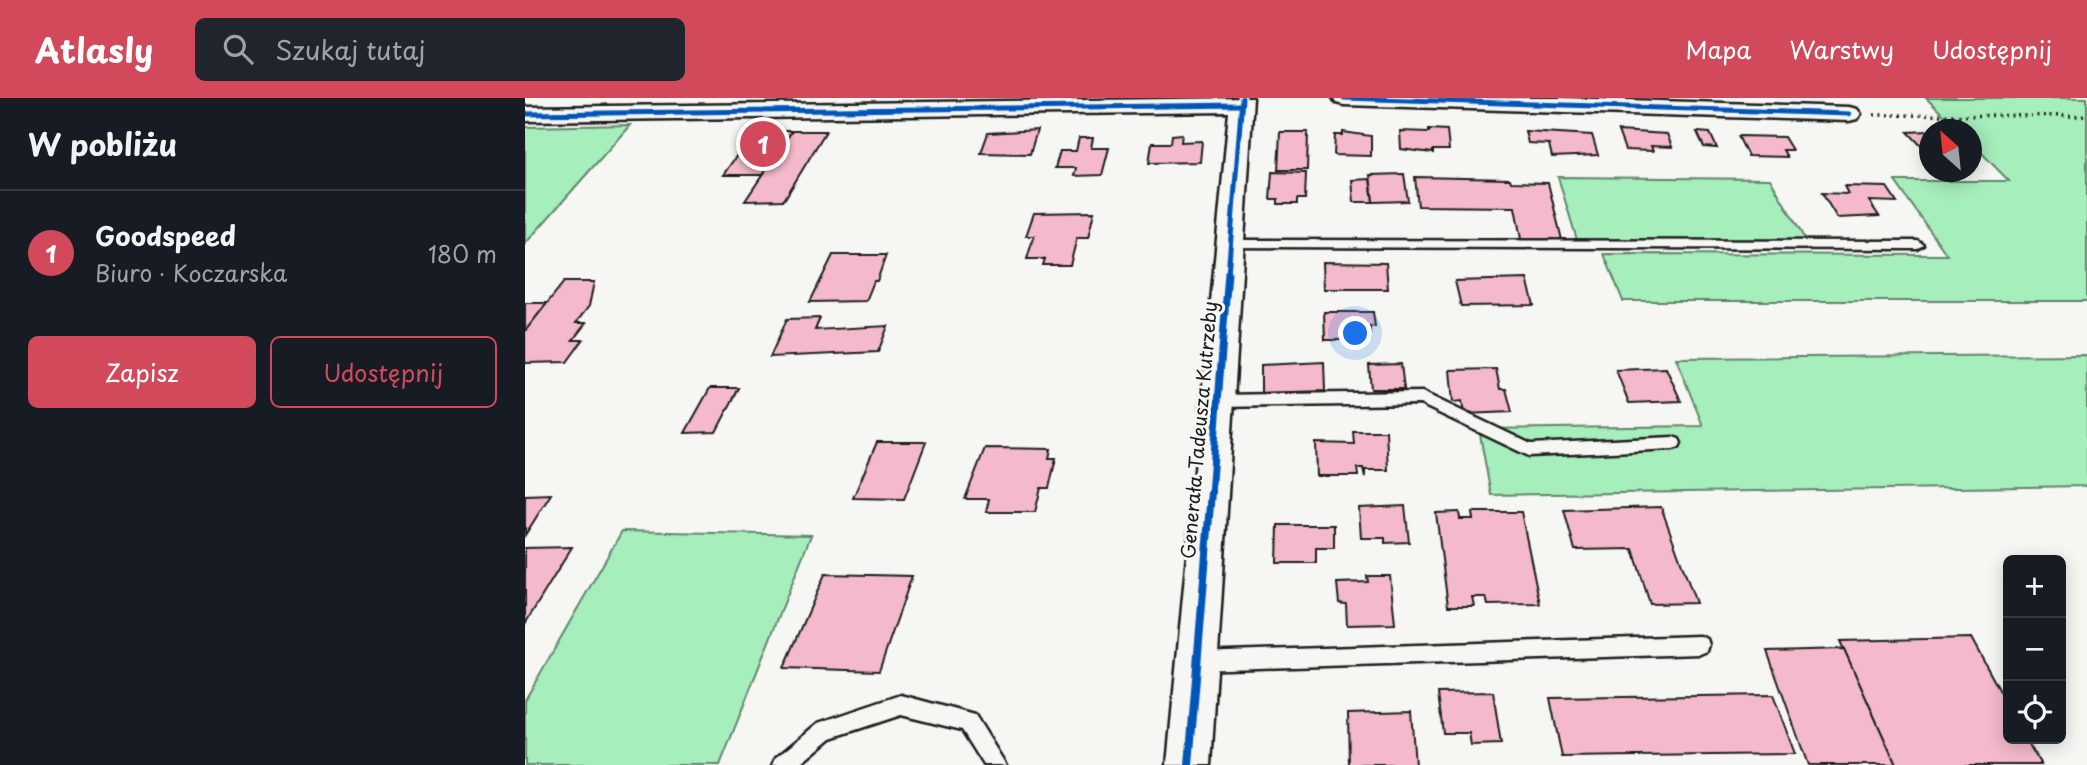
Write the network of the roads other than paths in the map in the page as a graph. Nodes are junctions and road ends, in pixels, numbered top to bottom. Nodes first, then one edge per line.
1 (1344, 98) edge
2 (1241, 101) edge
3 (525, 114) edge
4 (1849, 114) road end
5 (1230, 244) junction
6 (1918, 245) dead end
7 (1217, 401) junction
8 (1673, 443) dead end
9 (1700, 645) dead end
10 (1197, 661) junction
11 (783, 765) edge
12 (996, 765) edge
13 (1189, 765) edge

1 - 4 street
2 - 3 street
2 - 5 street, Generała Tadeusza Kutrzeby
5 - 6 lane
5 - 7 street, Generała Tadeusza Kutrzeby
7 - 8 lane
7 - 10 street, Generała Tadeusza Kutrzeby
9 - 10 lane
10 - 13 street, Generała Tadeusza Kutrzeby
11 - 12 lane

